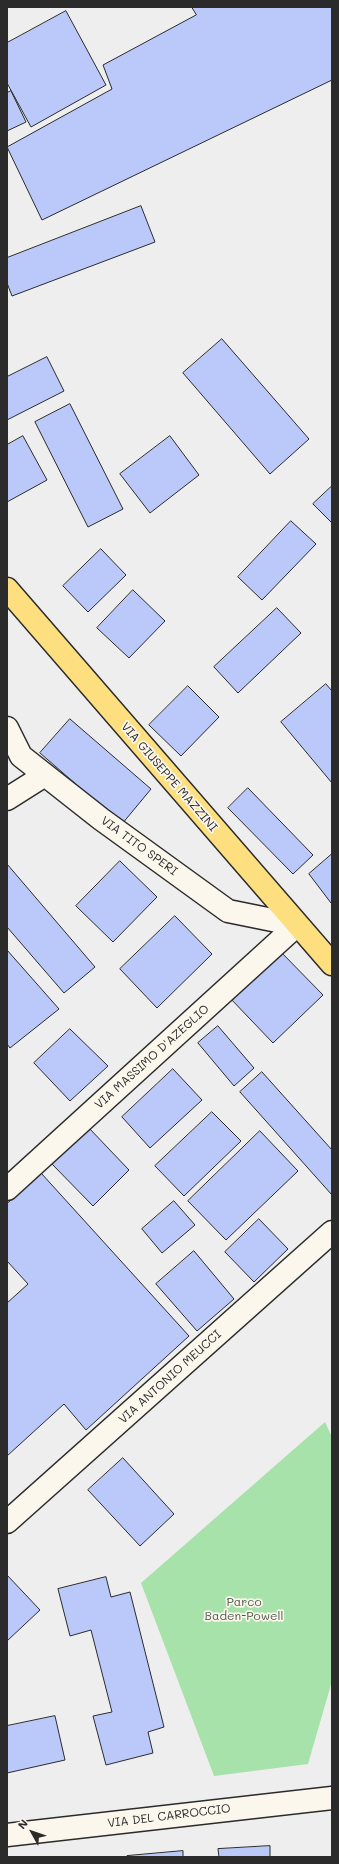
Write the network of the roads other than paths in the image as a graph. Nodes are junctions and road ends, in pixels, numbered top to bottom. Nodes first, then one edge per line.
1 (7, 588) edge
2 (7, 728) edge
3 (45, 775) junction
4 (7, 799) edge
5 (297, 925) junction
6 (332, 964) edge
7 (7, 1189) edge
8 (332, 1232) edge
9 (7, 1522) edge
10 (332, 1798) edge
11 (7, 1835) edge

1 - 5 main road, VIA GIUSEPPE MAZZINI
2 - 3 street, VIA TITO SPERI
3 - 4 street
3 - 5 street, VIA TITO SPERI
5 - 6 main road, VIA GIUSEPPE MAZZINI
5 - 7 street, VIA MASSIMO D'AZEGLIO
8 - 9 street, VIA ANTONIO MEUCCI
10 - 11 street, VIA DEL CARROCCIO

